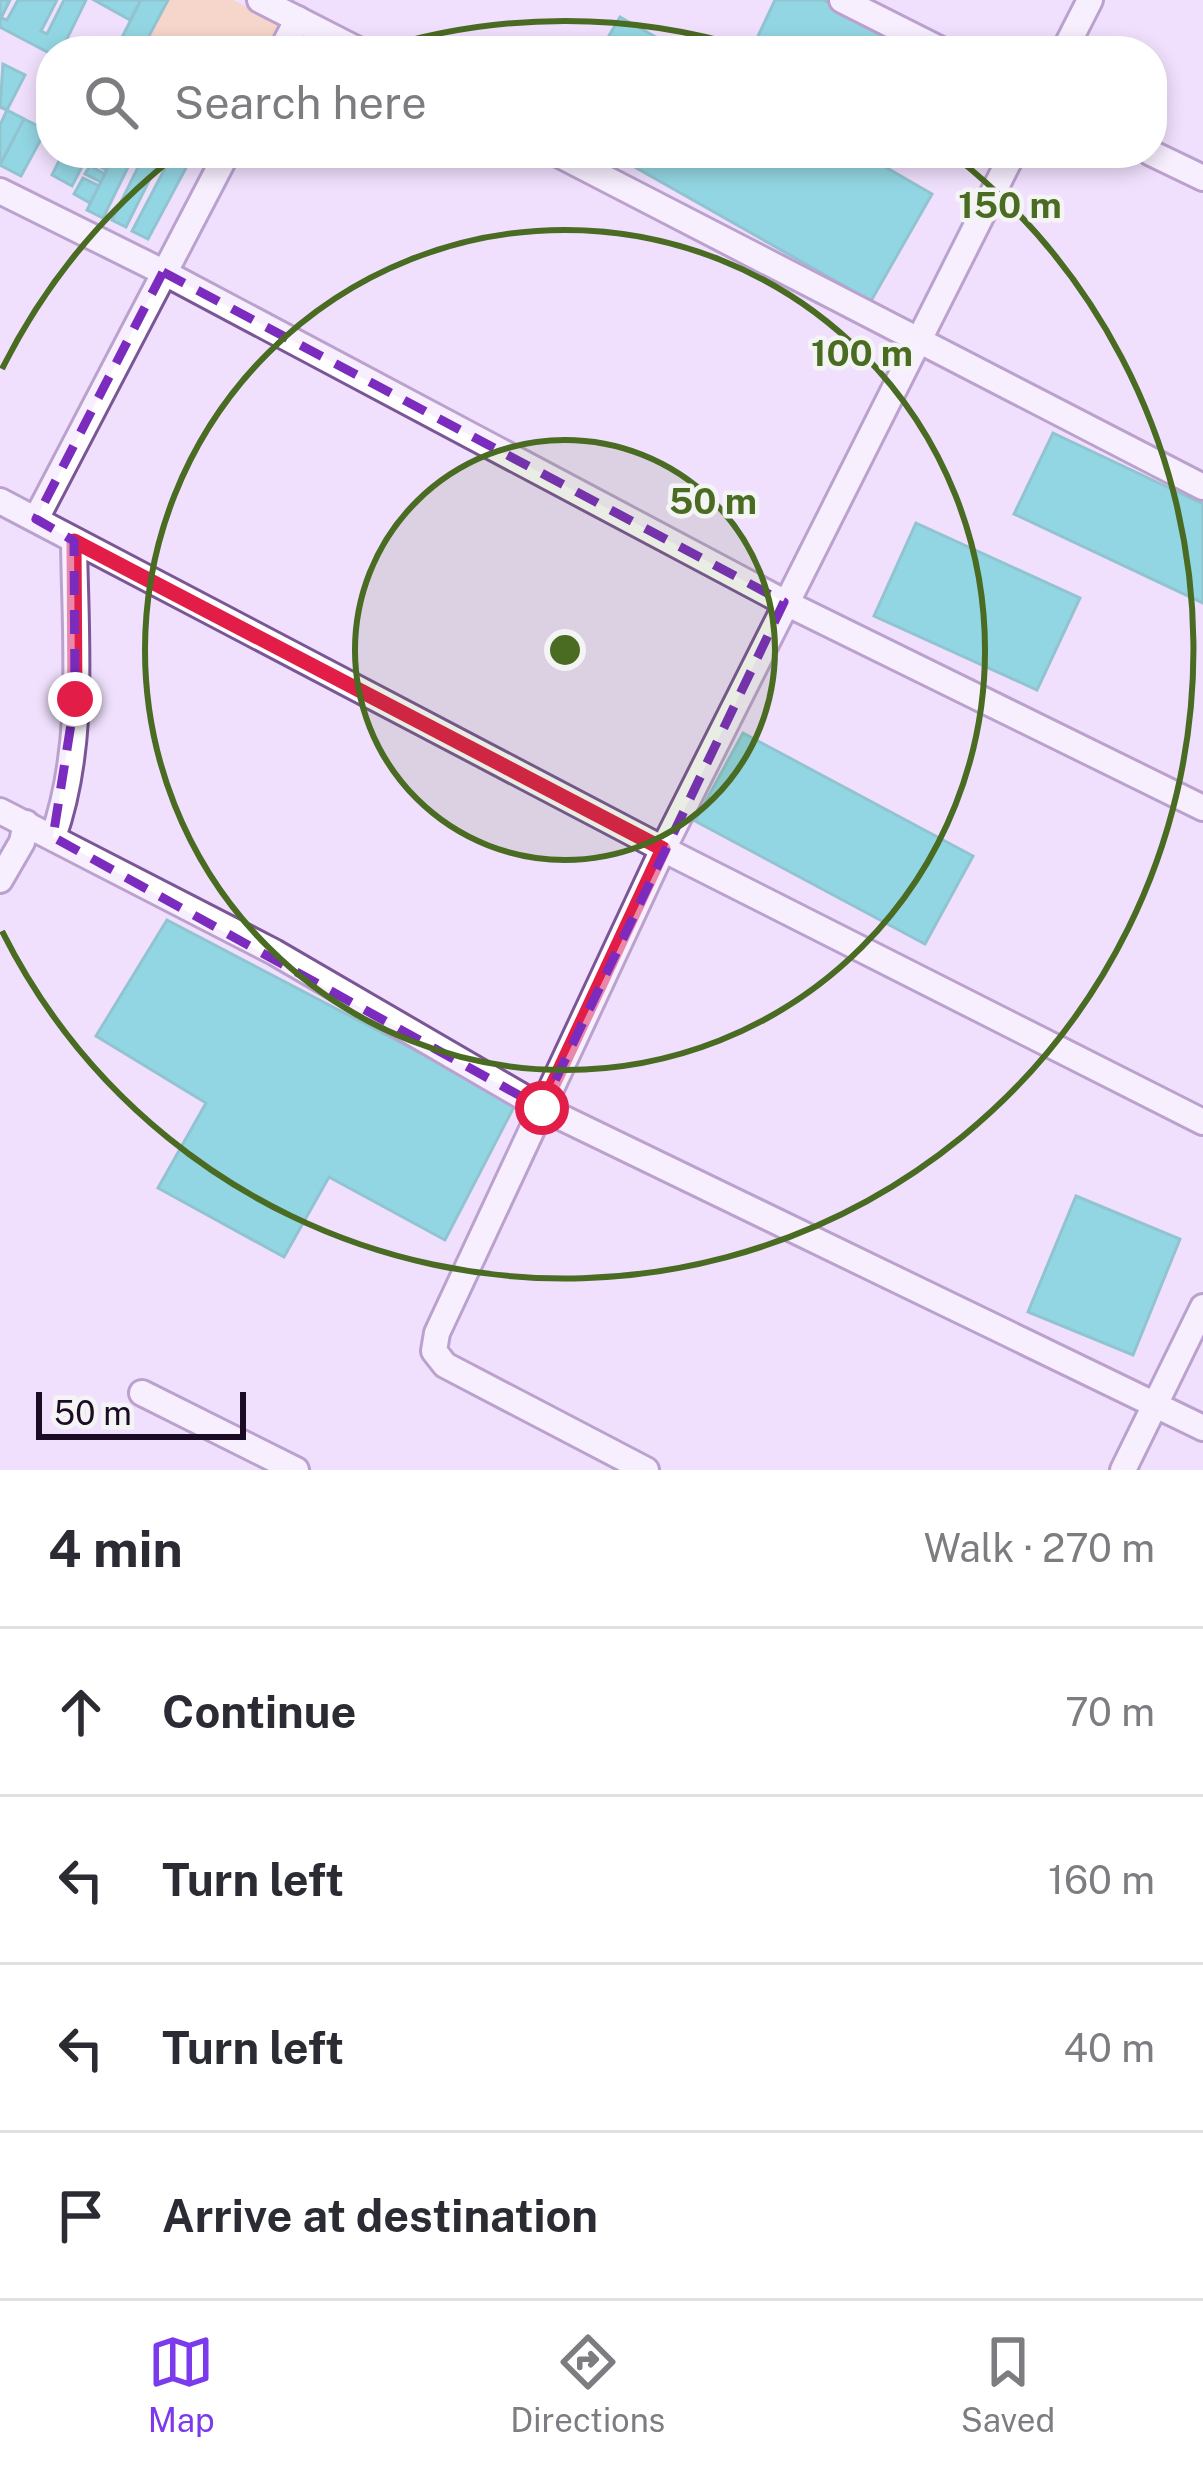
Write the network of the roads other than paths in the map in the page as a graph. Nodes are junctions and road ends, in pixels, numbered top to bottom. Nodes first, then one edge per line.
1 (260, 0) edge
2 (842, 0) edge
3 (1090, 0) edge
4 (298, 19) junction
5 (289, 36) edge
6 (331, 36) edge
7 (913, 36) edge
8 (1072, 36) edge
9 (1167, 161) edge
10 (219, 168) edge
11 (585, 168) edge
12 (1005, 168) edge
13 (1203, 178) edge
14 (0, 191) edge
15 (163, 272) junction
16 (917, 341) junction
17 (1203, 487) edge
18 (0, 501) edge
19 (36, 519) junction
20 (74, 541) junction
21 (784, 602) junction
22 (1203, 808) edge
23 (0, 811) edge
24 (26, 823) junction
25 (53, 837) junction
26 (663, 849) junction
27 (0, 880) edge
28 (542, 1108) junction
29 (1203, 1121) edge
30 (1203, 1307) edge
31 (142, 1393) dead end
32 (1156, 1405) junction
33 (1203, 1428) edge
34 (296, 1470) edge
35 (646, 1470) edge
36 (1123, 1470) edge

1 - 4 street
2 - 7 street
3 - 8 street
4 - 5 street
4 - 6 street
9 - 13 street
10 - 15 street
11 - 16 street
12 - 16 street
14 - 15 street
15 - 19 street
15 - 21 street
16 - 17 street
16 - 21 street
18 - 19 street
19 - 20 street
20 - 25 street
20 - 26 street
21 - 22 street
21 - 26 street
23 - 24 street
24 - 25 street
24 - 27 street
25 - 28 street
26 - 28 street
26 - 29 street
28 - 32 street
28 - 35 street
30 - 32 street
31 - 34 street
32 - 33 street
32 - 36 street

